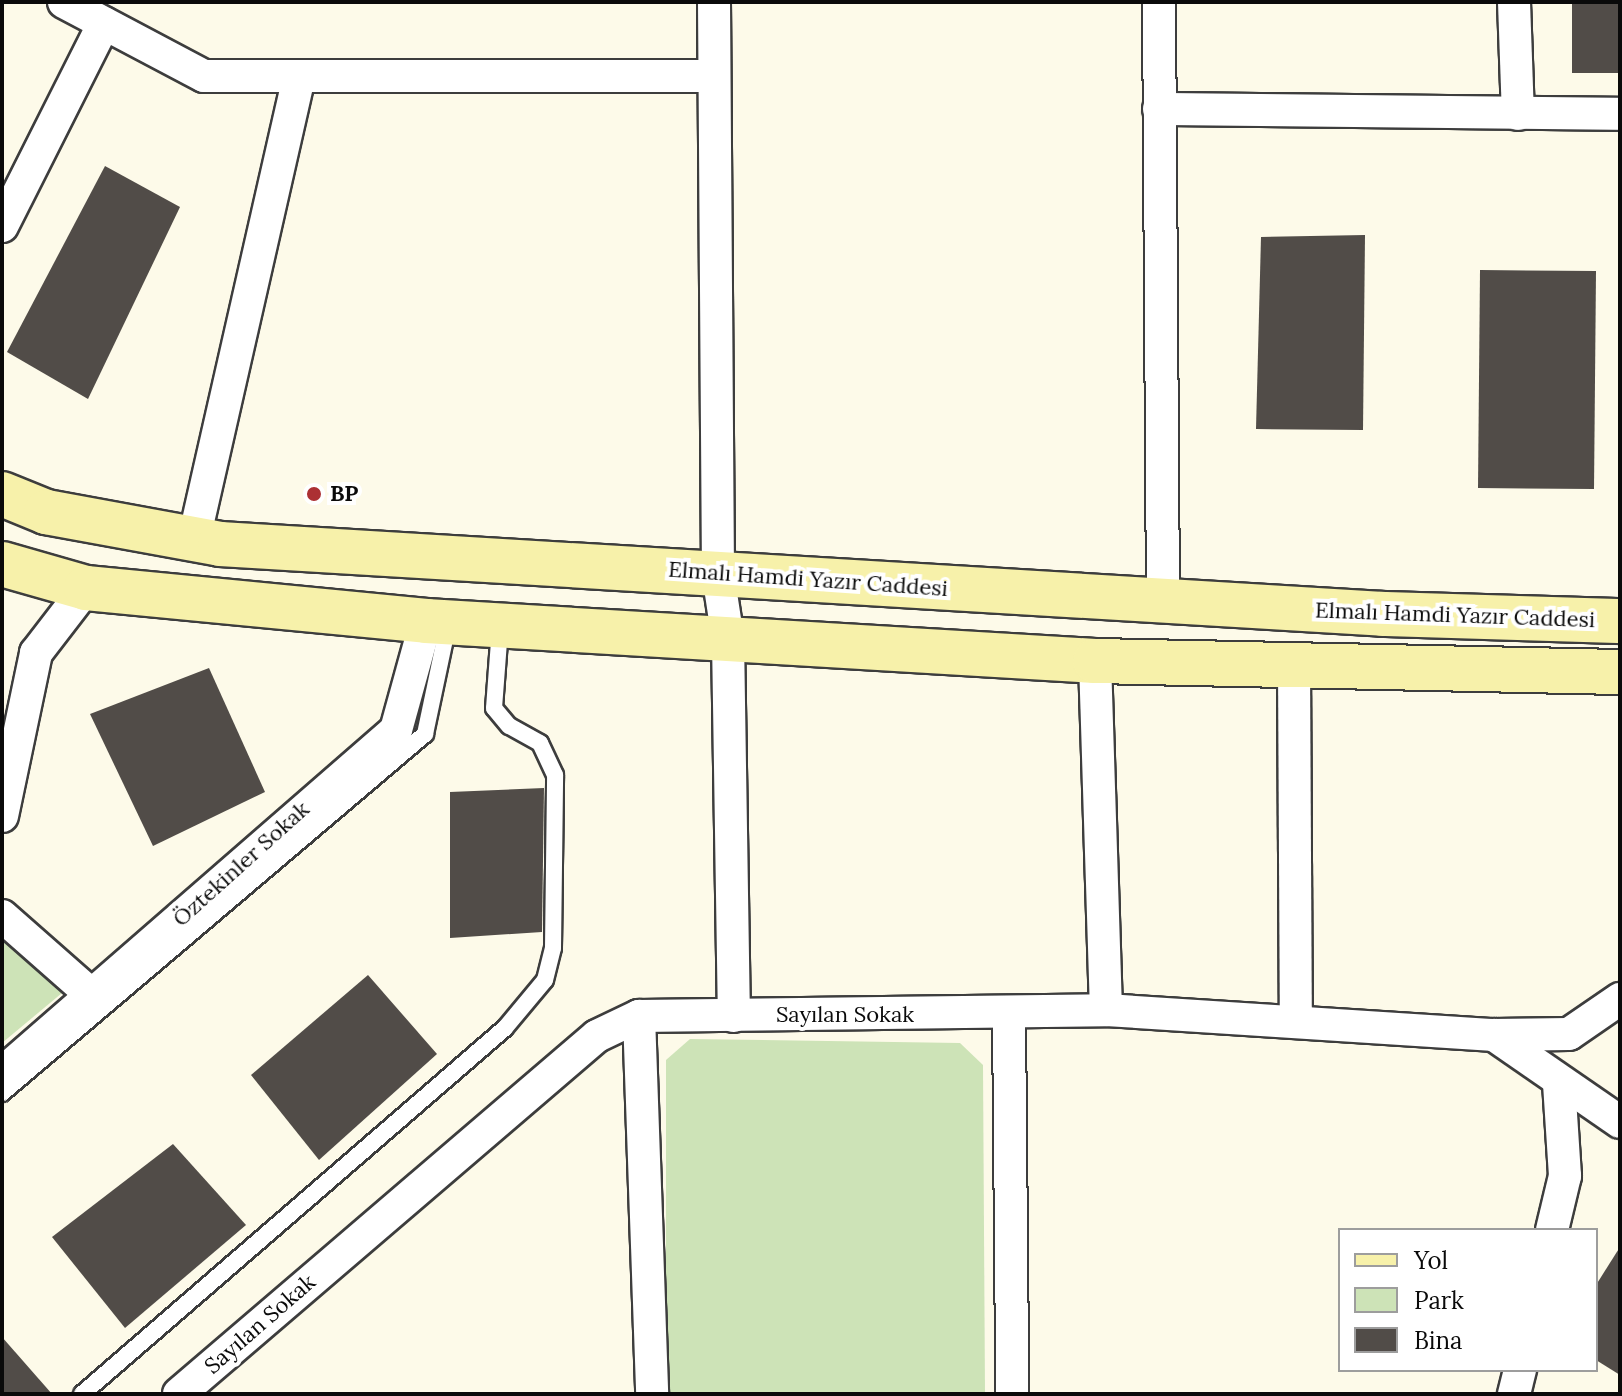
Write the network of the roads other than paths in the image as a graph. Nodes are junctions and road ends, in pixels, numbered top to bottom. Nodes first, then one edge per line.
1 (64, 2) edge
2 (714, 2) edge
3 (1159, 2) edge
4 (1514, 2) edge
5 (104, 23) junction
6 (711, 76) junction
7 (299, 78) junction
8 (1159, 109) junction
9 (1518, 114) junction
10 (1620, 114) edge
11 (2, 226) edge
12 (2, 494) edge
13 (194, 539) junction
14 (2, 564) edge
15 (718, 574) junction
16 (86, 588) junction
17 (1163, 601) junction
18 (1620, 621) edge
19 (437, 622) junction
20 (500, 626) junction
21 (728, 639) junction
22 (1095, 661) junction
23 (1294, 665) junction
24 (1620, 672) edge
25 (2, 816) edge
26 (2, 916) edge
27 (94, 997) junction
28 (1620, 999) edge
29 (1106, 1010) junction
30 (1009, 1015) junction
31 (639, 1016) junction
32 (734, 1016) junction
33 (1296, 1022) junction
34 (1494, 1035) junction
35 (2, 1073) edge
36 (1559, 1084) junction
37 (2, 1093) edge
38 (1620, 1122) edge
39 (1552, 1228) edge
40 (1520, 1372) edge
41 (82, 1394) edge
42 (179, 1394) edge
43 (652, 1394) edge
44 (1012, 1394) edge
45 (1514, 1394) edge

1 - 5 street
2 - 6 street
3 - 8 street
4 - 9 street
5 - 7 street
5 - 11 street
6 - 7 street
6 - 15 street
7 - 13 street
8 - 9 street
8 - 17 street
9 - 10 street
12 - 13 main road, Elmalı Hamdi Yazır Caddesi
13 - 15 main road, Elmalı Hamdi Yazır Caddesi
14 - 16 main road
15 - 17 main road, Elmalı Hamdi Yazır Caddesi
15 - 21 street
16 - 19 main road
16 - 25 street
17 - 18 main road, Elmalı Hamdi Yazır Caddesi
19 - 20 main road
19 - 27 street, Öztekinler Sokak
19 - 37 lane
20 - 21 main road
20 - 41 lane
21 - 22 main road
21 - 32 street
22 - 23 main road
22 - 29 street
23 - 24 main road
23 - 33 street
26 - 27 street
27 - 35 street, Öztekinler Sokak
28 - 34 street, Sayılan Sokak
29 - 30 street, Sayılan Sokak
29 - 33 street, Sayılan Sokak
30 - 32 street, Sayılan Sokak
30 - 44 street
31 - 32 street, Sayılan Sokak
31 - 42 street, Sayılan Sokak
31 - 43 street
33 - 34 street, Sayılan Sokak
34 - 36 street
36 - 38 street
36 - 39 street
40 - 45 street

